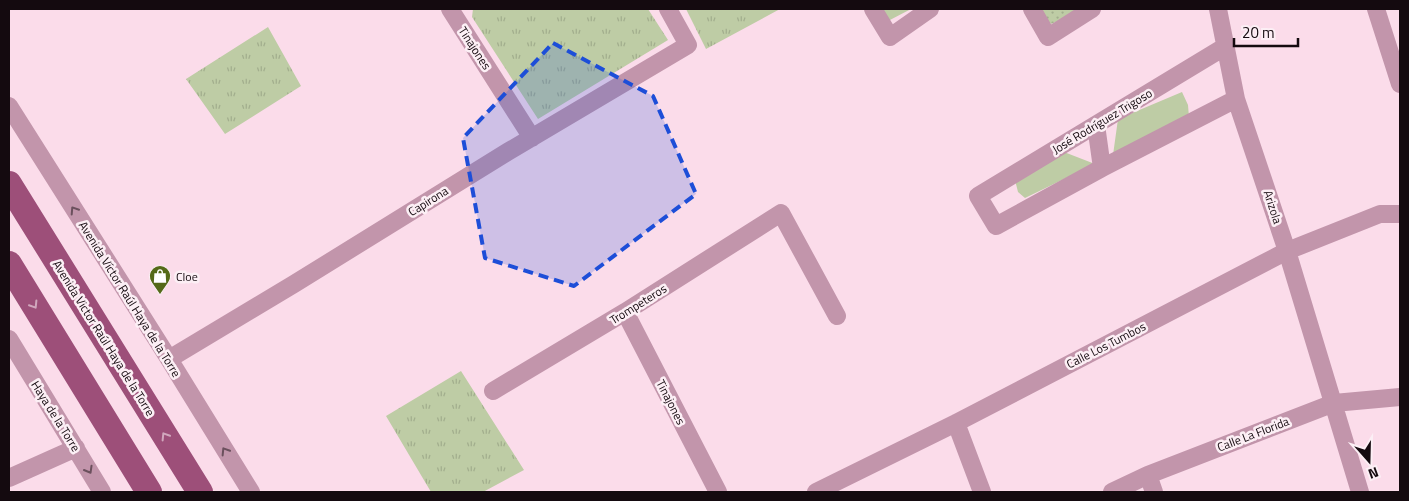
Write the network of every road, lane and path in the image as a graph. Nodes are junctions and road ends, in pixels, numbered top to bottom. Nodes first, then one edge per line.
1 (450, 9) edge
2 (668, 9) edge
3 (873, 9) edge
4 (930, 9) edge
5 (1032, 9) edge
6 (1092, 9) edge
7 (1218, 9) edge
8 (1376, 9) edge
9 (1394, 44) edge
10 (1226, 46) junction
11 (1400, 84) edge
12 (1236, 99) junction
13 (9, 106) edge
14 (1096, 125) junction
15 (532, 138) junction
16 (1102, 168) junction
17 (9, 184) edge
18 (1400, 214) edge
19 (1287, 251) junction
20 (9, 264) edge
21 (625, 312) junction
22 (837, 316) dead end
23 (9, 339) edge
24 (169, 359) junction
25 (493, 391) dead end
26 (1400, 397) edge
27 (1334, 403) junction
28 (956, 423) junction
29 (76, 448) junction
30 (1148, 475) junction
31 (9, 478) edge
32 (102, 492) edge
33 (149, 492) edge
34 (200, 492) edge
35 (251, 492) edge
36 (718, 492) edge
37 (816, 492) edge
38 (982, 492) edge
39 (1112, 492) edge
40 (1154, 492) edge
41 (1360, 492) edge

1 - 15 street, Tinajones
2 - 15 street, Capirona
3 - 4 street
5 - 6 street
7 - 10 street, Arizola
8 - 9 street
9 - 11 street
10 - 12 street, Arizola
10 - 14 street, José Rodríguez Trigoso
12 - 16 street
12 - 19 street, Arizola
24 -> 13 street, Avenida Víctor Raúl Haya de la Torre
14 - 16 street
14 - 16 street, José Rodríguez Trigoso
15 - 24 street, Capirona
34 -> 17 main road, Avenida Victor Raúl Haya de la Torre
18 - 19 street, Calle Los Tumbos
19 - 27 street, Arizola
19 - 28 street, Calle Los Tumbos
20 -> 33 main road
21 - 22 street, Trompeteros
21 - 25 street, Trompeteros
21 - 36 street, Tinajones
23 - 29 street, Haya de la Torre
35 -> 24 street, Avenida Víctor Raúl Haya de la Torre
26 - 27 street, Calle La Florida
27 - 30 street, Calle La Florida
27 - 41 street, Arizola
28 - 37 street, Calle Los Tumbos
28 - 38 street
29 - 31 street
29 -> 32 street, Haya de la Torre
30 - 39 street, Calle La Florida
30 - 40 street

